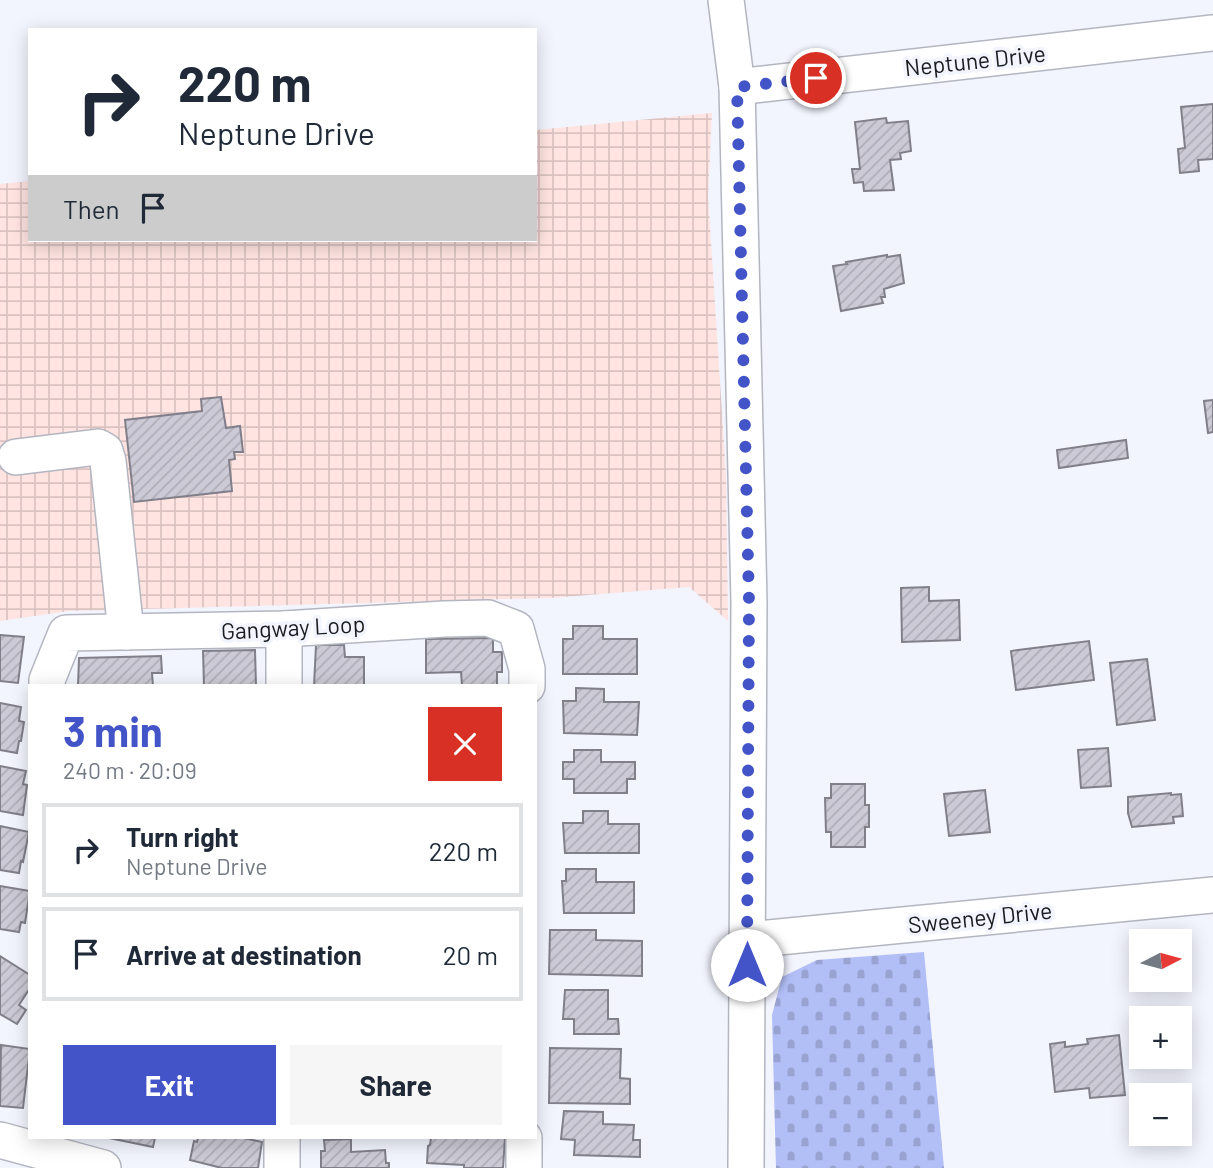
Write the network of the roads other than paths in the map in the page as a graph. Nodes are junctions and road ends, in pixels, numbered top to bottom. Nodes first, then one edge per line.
1 (726, 0) edge
2 (1213, 33) edge
3 (737, 87) junction
4 (16, 457) dead end
5 (284, 629) junction
6 (126, 632) junction
7 (47, 684) edge
8 (284, 684) edge
9 (527, 684) edge
10 (1213, 895) edge
11 (747, 940) junction
12 (282, 1139) edge
13 (524, 1139) edge
14 (0, 1140) edge
15 (39, 1144) edge
16 (103, 1168) edge
17 (282, 1168) edge
18 (524, 1168) edge
19 (746, 1168) edge

1 - 3 street
2 - 3 street, Neptune Drive
3 - 11 street
4 - 6 street
5 - 6 street, Gangway Loop
5 - 8 street
5 - 9 street, Gangway Loop
6 - 7 street, Gangway Loop
10 - 11 street, Sweeney Drive
11 - 19 street
12 - 17 street
13 - 18 street
14 - 15 street
15 - 16 street

